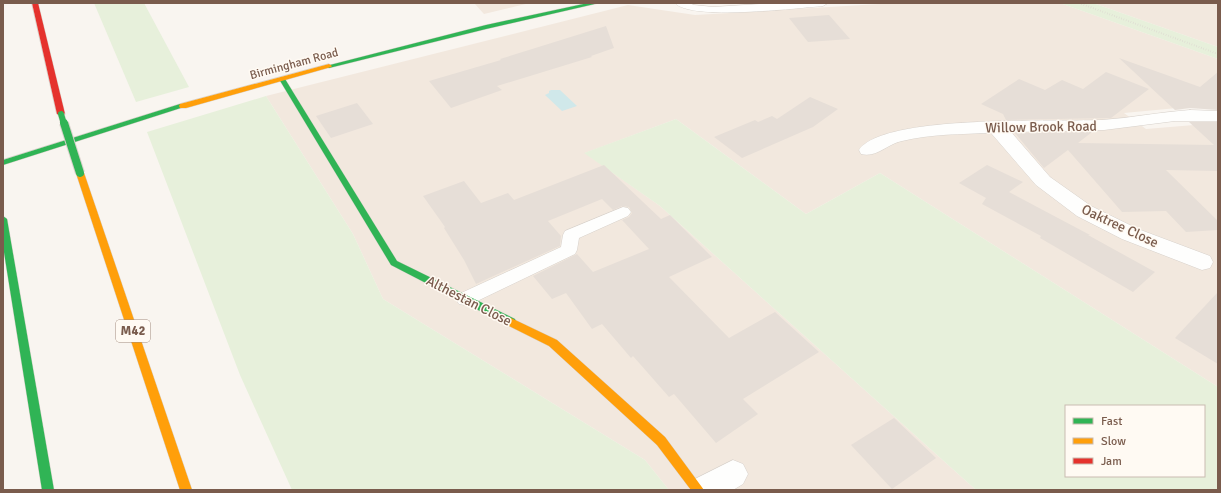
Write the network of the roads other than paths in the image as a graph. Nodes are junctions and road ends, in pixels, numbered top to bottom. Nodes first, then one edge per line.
1 (35, 3) edge
2 (596, 3) edge
3 (680, 3) edge
4 (823, 3) edge
5 (282, 79) junction
6 (1218, 116) edge
7 (996, 127) junction
8 (868, 150) dead end
9 (3, 163) edge
10 (623, 212) dead end
11 (3, 219) edge
12 (1202, 262) dead end
13 (465, 299) junction
14 (733, 474) dead end
15 (48, 490) edge
16 (186, 490) edge
17 (698, 490) edge
18 (704, 490) edge

1 - 16 main road, M42, bridge
2 - 5 main road, Birmingham Road
3 - 4 lane
5 - 9 main road, Birmingham Road
5 - 13 main road, Althestan Close
6 - 7 street, Willow Brook Road
7 - 8 street, Willow Brook Road
7 - 12 street, Oaktree Close
10 - 13 lane
11 - 15 main road
13 - 17 main road, Althestan Close
14 - 18 street

